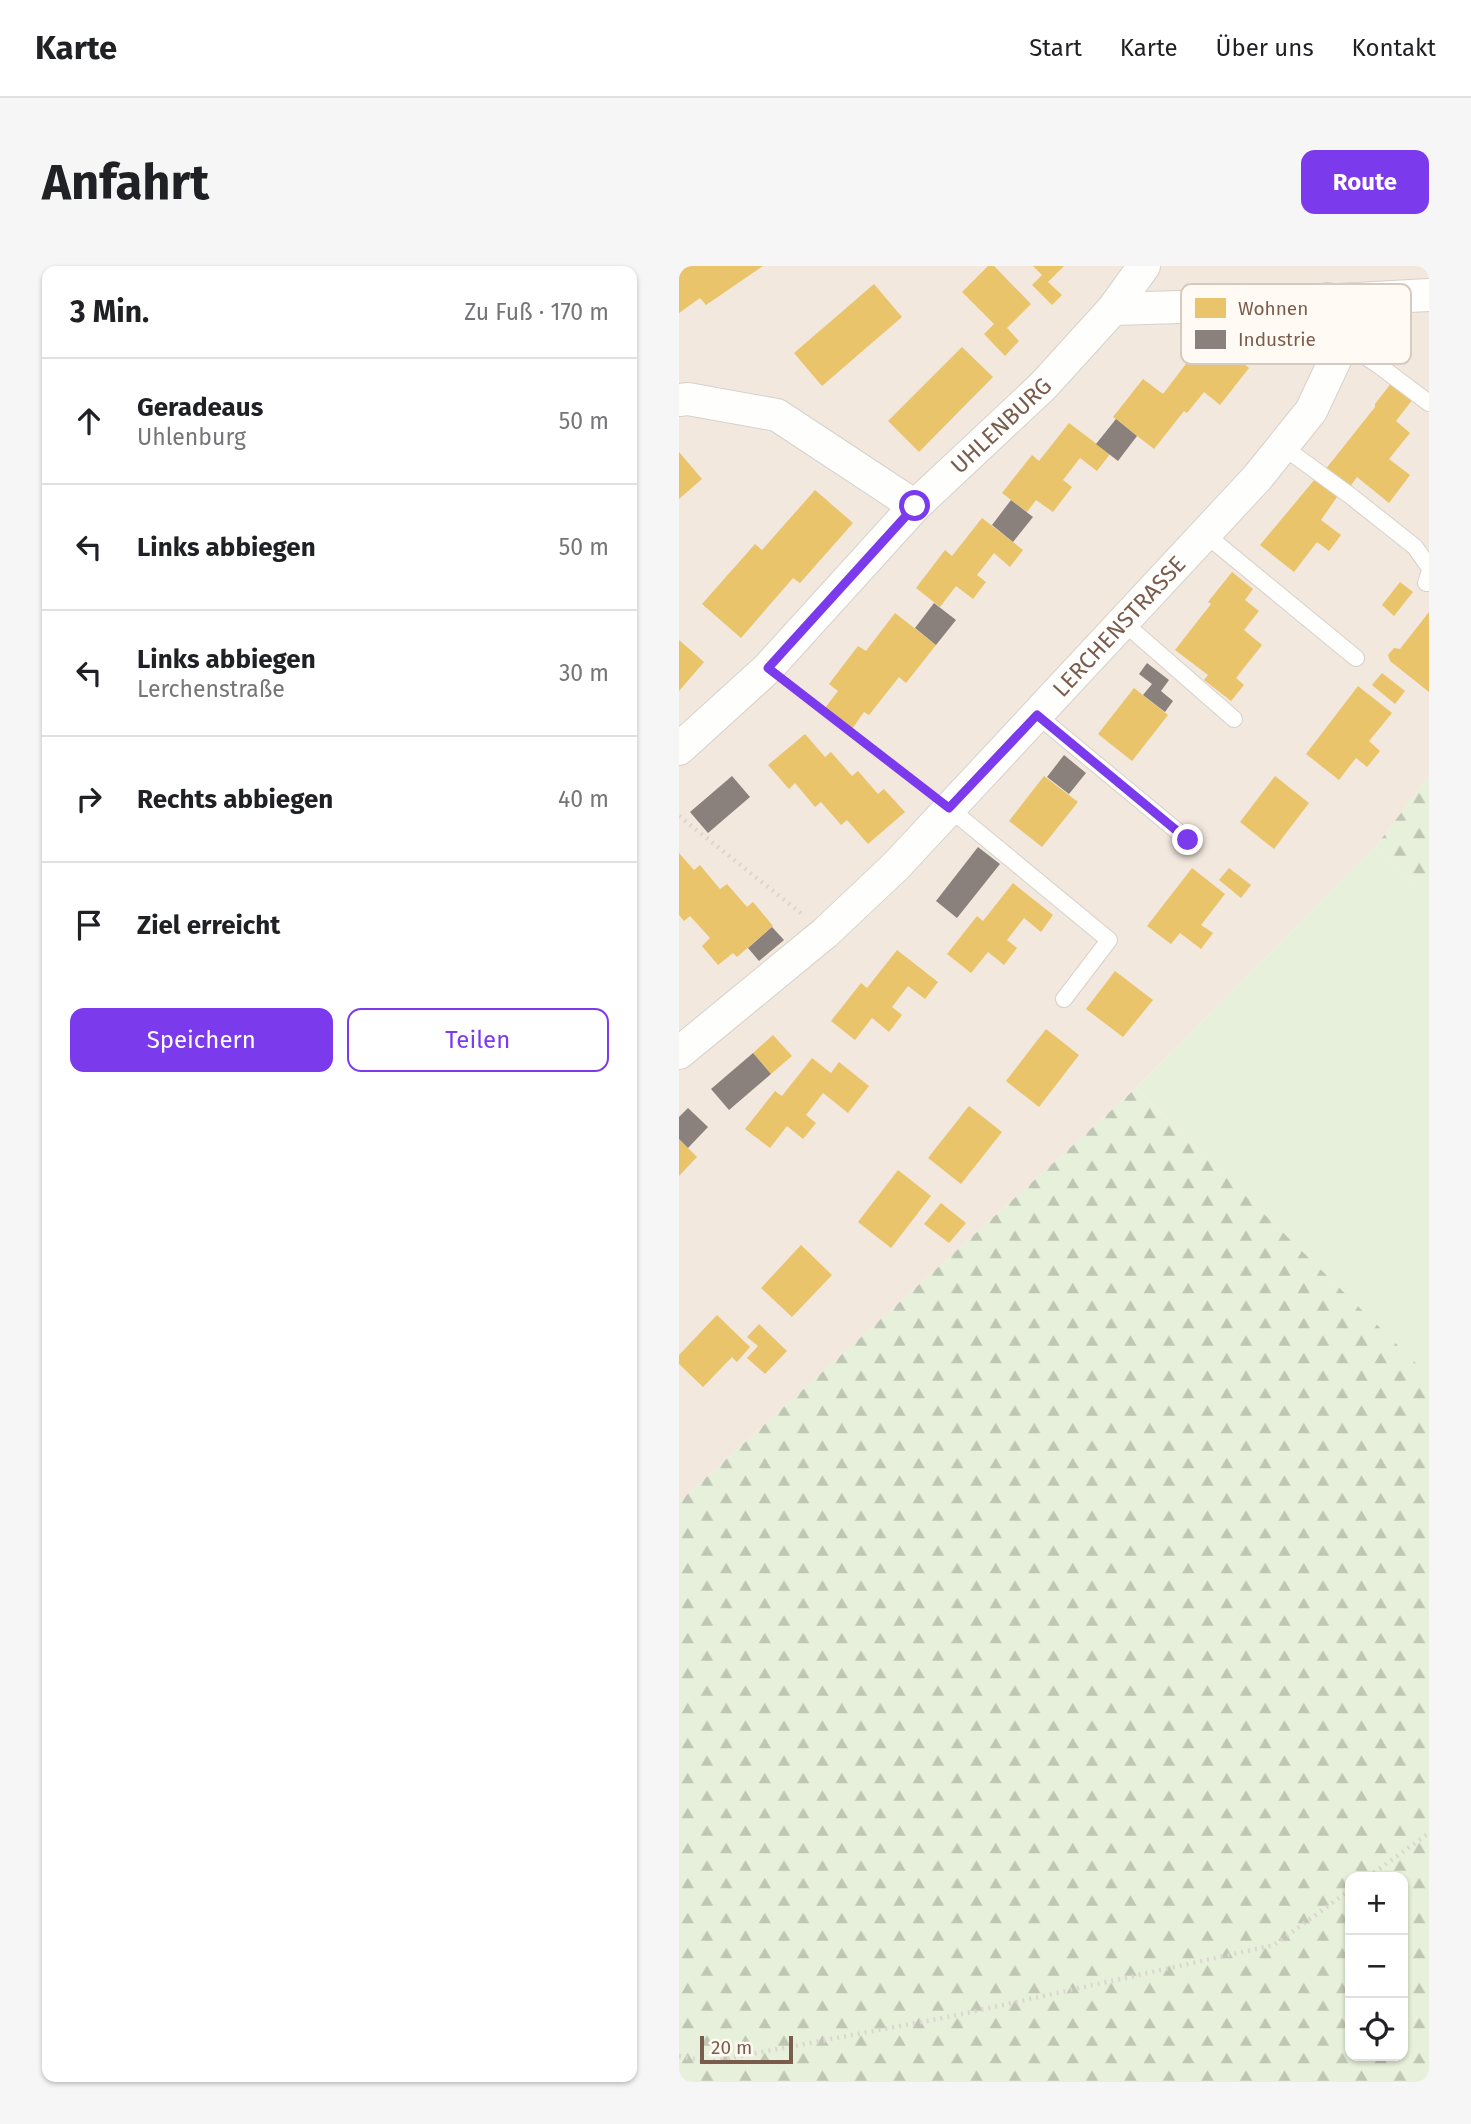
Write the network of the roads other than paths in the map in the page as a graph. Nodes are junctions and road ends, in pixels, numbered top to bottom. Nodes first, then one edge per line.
1 (1144, 266) edge
2 (1429, 295) edge
3 (1411, 296) edge
4 (1181, 307) edge
5 (1113, 309) junction
6 (1333, 364) edge
7 (1377, 364) edge
8 (679, 400) edge
9 (1429, 403) edge
10 (1282, 446) junction
11 (915, 506) junction
12 (1205, 534) junction
13 (1429, 566) edge
14 (1123, 622) junction
15 (1356, 658) dead end
16 (1037, 715) junction
17 (1234, 719) dead end
18 (679, 749) edge
19 (949, 808) junction
20 (1188, 840) dead end
21 (1064, 999) dead end
22 (679, 1053) edge

1 - 5 street, UHLENBURG
2 - 3 street
4 - 5 street
5 - 11 street, UHLENBURG
6 - 10 street, LERCHENSTRASSE
7 - 9 lane
8 - 11 street
10 - 12 street, LERCHENSTRASSE
10 - 13 lane
11 - 18 street, UHLENBURG
12 - 14 street, LERCHENSTRASSE
12 - 15 lane
14 - 16 street, LERCHENSTRASSE
14 - 17 lane
16 - 19 street, LERCHENSTRASSE
16 - 20 lane
19 - 21 lane
19 - 22 street, LERCHENSTRASSE

